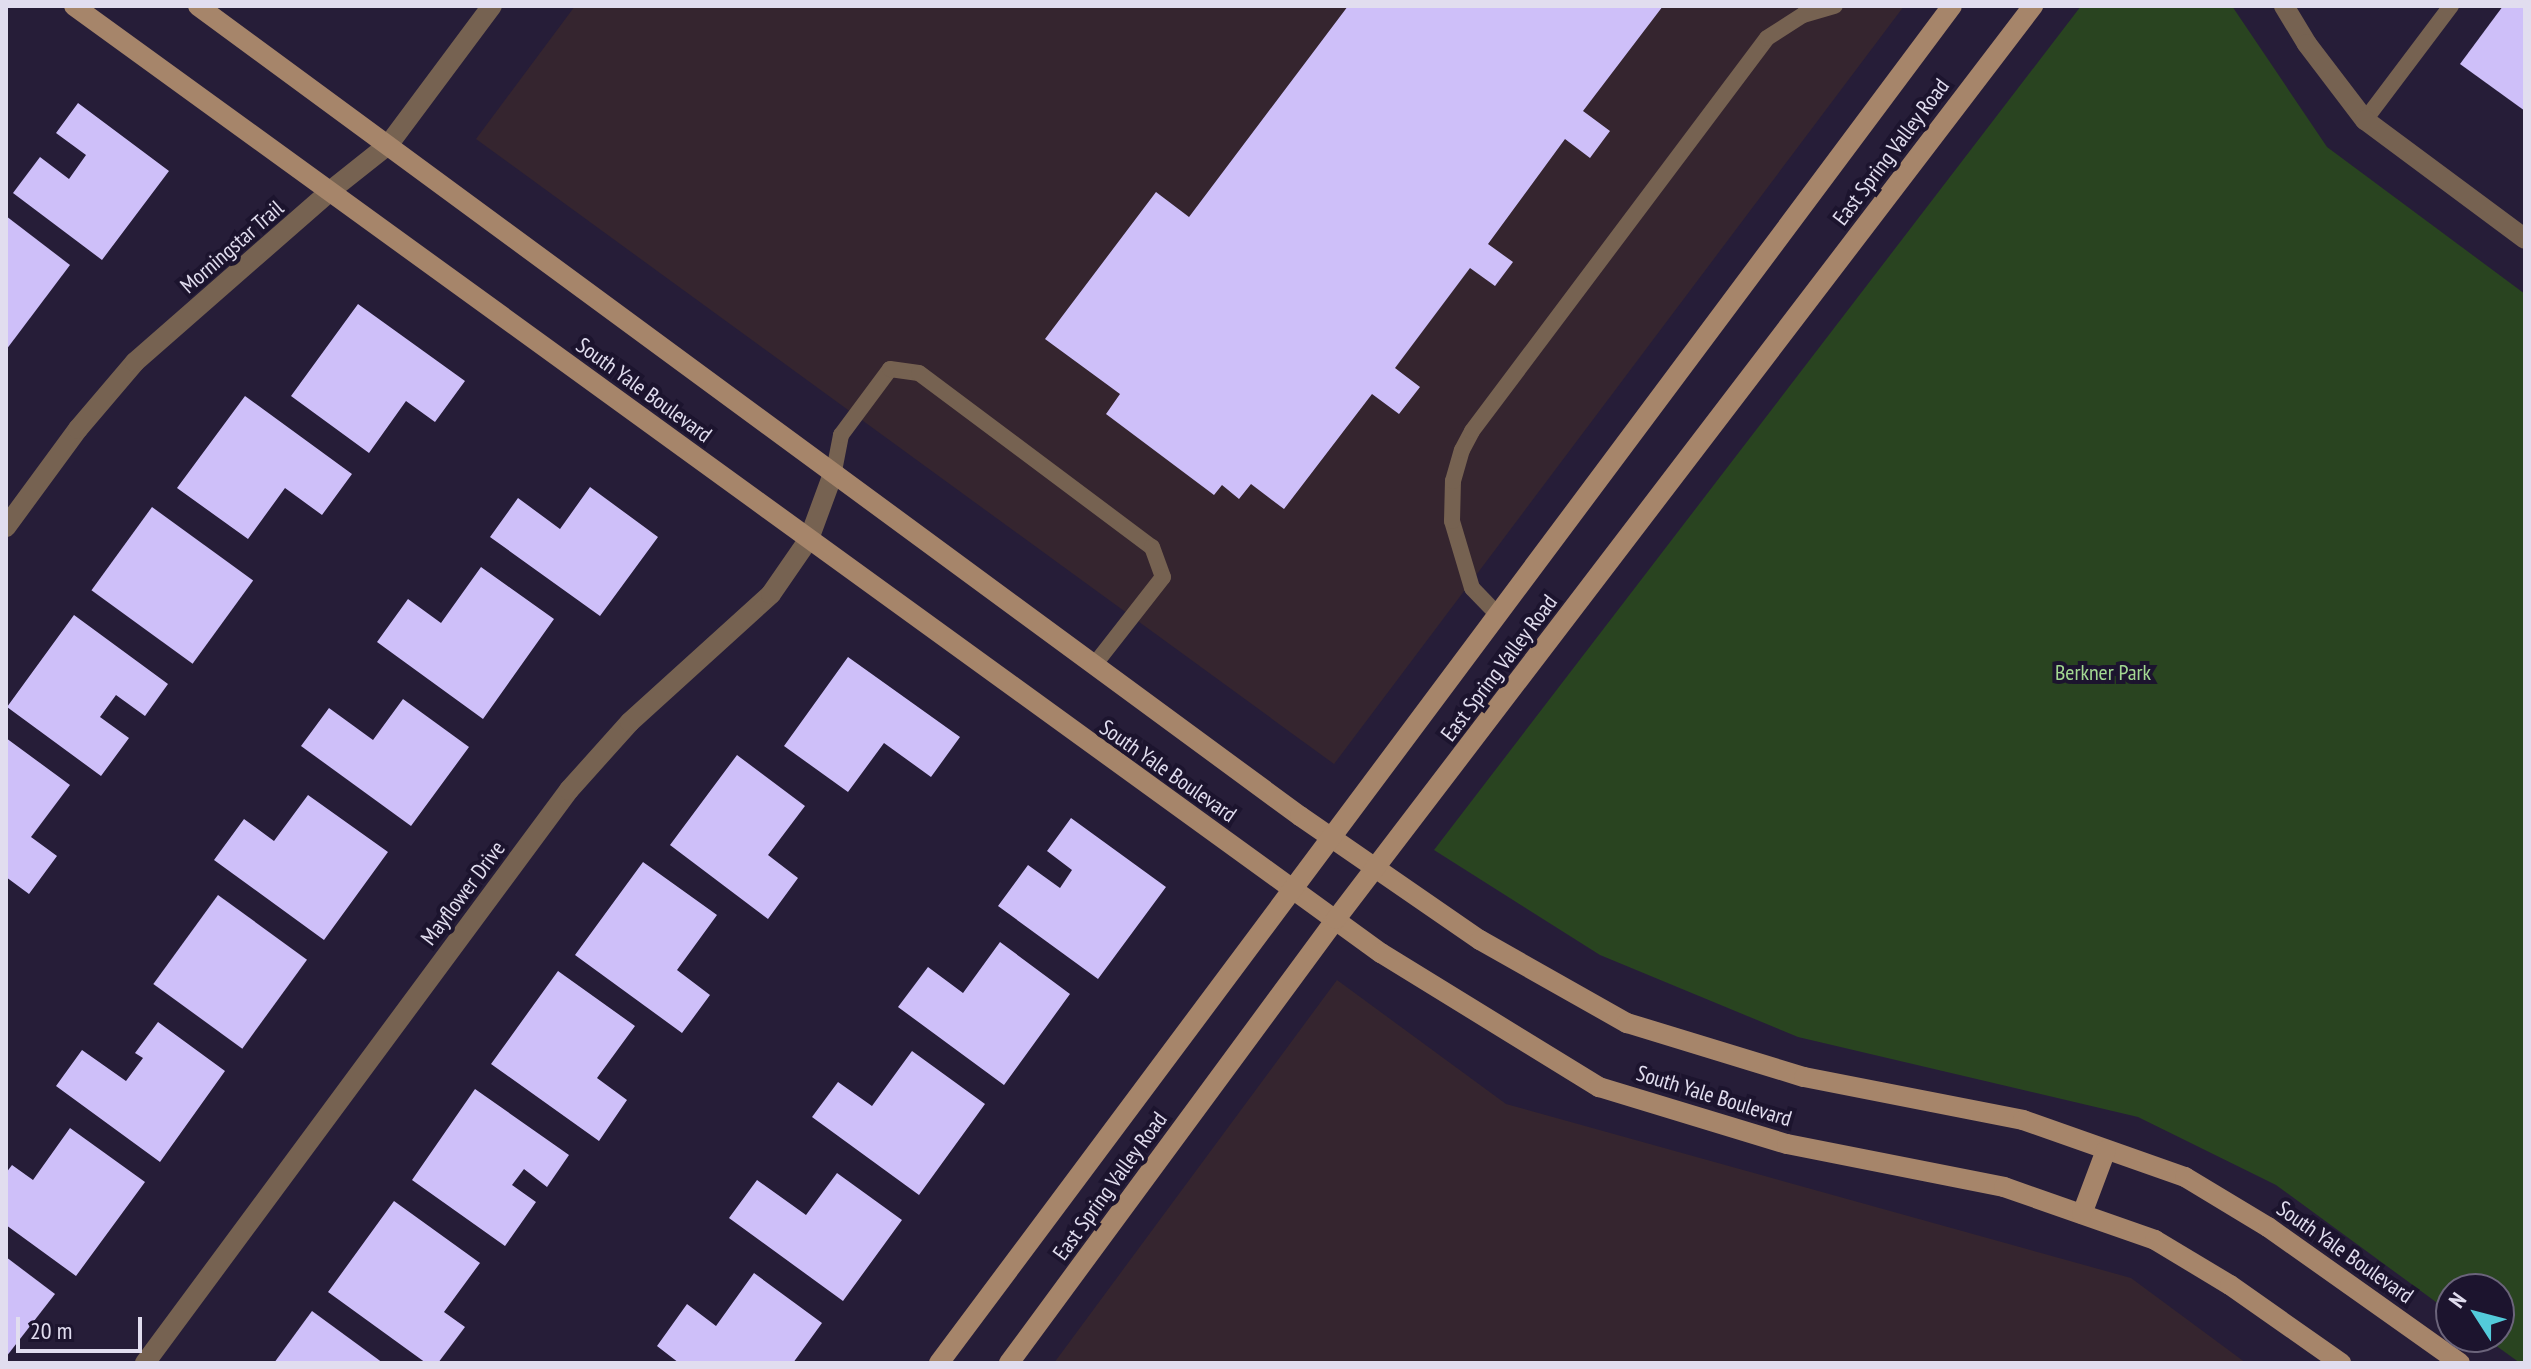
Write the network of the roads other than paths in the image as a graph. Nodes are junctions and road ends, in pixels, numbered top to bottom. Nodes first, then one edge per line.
1 (74, 6) edge
2 (198, 6) edge
3 (492, 6) edge
4 (1835, 6) edge
5 (2033, 6) edge
6 (2284, 6) edge
7 (2451, 6) edge
8 (1945, 8) edge
9 (2365, 120) junction
10 (389, 144) junction
11 (330, 191) junction
12 (2525, 239) edge
13 (834, 471) junction
14 (6, 527) edge
15 (809, 539) junction
16 (1498, 615) junction
17 (1095, 664) junction
18 (1332, 838) junction
19 (1376, 869) junction
20 (1294, 889) junction
21 (1336, 919) junction
22 (2106, 1150) junction
23 (2082, 1214) junction
24 (145, 1363) edge
25 (939, 1363) edge
26 (1009, 1363) edge
27 (2341, 1363) edge
28 (2460, 1363) edge

1 - 11 street, South Yale Boulevard
2 - 10 street, South Yale Boulevard
3 - 10 street, Morningstar Trail
4 - 16 lane
5 - 19 street, East Spring Valley Road
6 - 9 street
7 - 9 lane
8 - 16 street, East Spring Valley Road
9 - 12 street
10 - 11 street, Morningstar Trail
10 - 13 street, South Yale Boulevard
11 - 14 street, Morningstar Trail
11 - 15 street, South Yale Boulevard
13 - 15 street, Mayflower Drive
13 - 17 street, South Yale Boulevard
13 - 17 lane
15 - 20 street, South Yale Boulevard
15 - 24 street, Mayflower Drive
16 - 18 street, East Spring Valley Road
17 - 18 street, South Yale Boulevard
18 - 19 street, South Yale Boulevard
18 - 20 street, East Spring Valley Road
19 - 21 street, East Spring Valley Road
19 - 22 street, South Yale Boulevard
20 - 21 street, South Yale Boulevard
20 - 25 street, East Spring Valley Road
21 - 23 street, South Yale Boulevard
21 - 26 street, East Spring Valley Road
22 - 23 street
22 - 28 street, South Yale Boulevard
23 - 27 street, South Yale Boulevard

